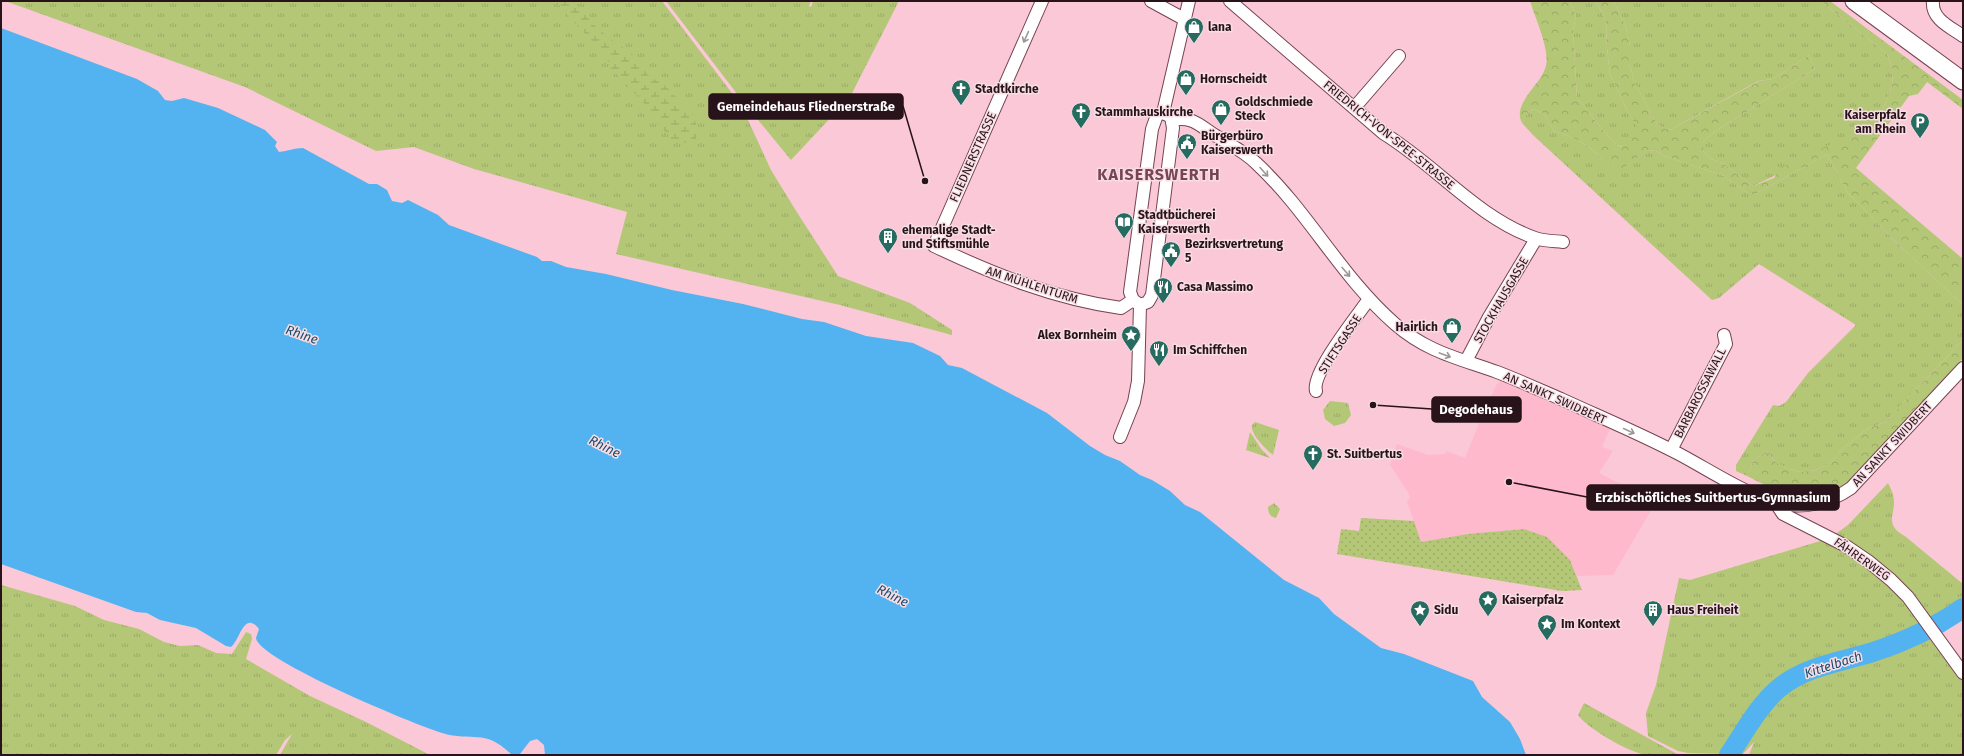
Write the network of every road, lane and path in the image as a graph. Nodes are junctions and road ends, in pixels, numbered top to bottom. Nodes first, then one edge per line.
1 (1042, 1) edge
2 (1151, 1) edge
3 (1189, 1) edge
4 (1230, 1) edge
5 (1854, 1) edge
6 (1933, 1) edge
7 (1184, 19) junction
8 (1963, 36) edge
9 (1399, 56) dead end
10 (1963, 81) edge
11 (1354, 108) junction
12 (1168, 117) junction
13 (1536, 238) junction
14 (1563, 242) dead end
15 (934, 246) joint
16 (1370, 299) junction
17 (1136, 302) junction
18 (1724, 335) dead end
19 (1466, 361) junction
20 (1963, 368) edge
21 (1316, 391) dead end
22 (1120, 437) dead end
23 (1671, 450) junction
24 (1775, 502) junction
25 (1963, 673) edge

1 -> 15 street, FLIEDNERSTRASSE
2 - 7 street
3 - 7 street
4 - 11 street, FRIEDRICH-VON-SPEE-STRASSE
5 - 10 main road
6 - 8 street
7 - 12 street
9 - 11 street
11 - 13 street, FRIEDRICH-VON-SPEE-STRASSE
12 -> 16 street, AN SANKT SWIDBERT
12 - 17 street
12 - 17 street
13 - 14 street, FRIEDRICH-VON-SPEE-STRASSE
13 - 19 street, STOCKHAUSGASSE
15 - 17 street, AM MÜHLENTURM
16 -> 19 street, AN SANKT SWIDBERT
16 - 21 street, STIFTSGASSE
17 - 22 street
18 - 23 street, BARBAROSSAWALL
19 -> 23 street, AN SANKT SWIDBERT
20 - 24 street, AN SANKT SWIDBERT
23 - 24 street, AN SANKT SWIDBERT
24 - 25 street, FÄHRERWEG

